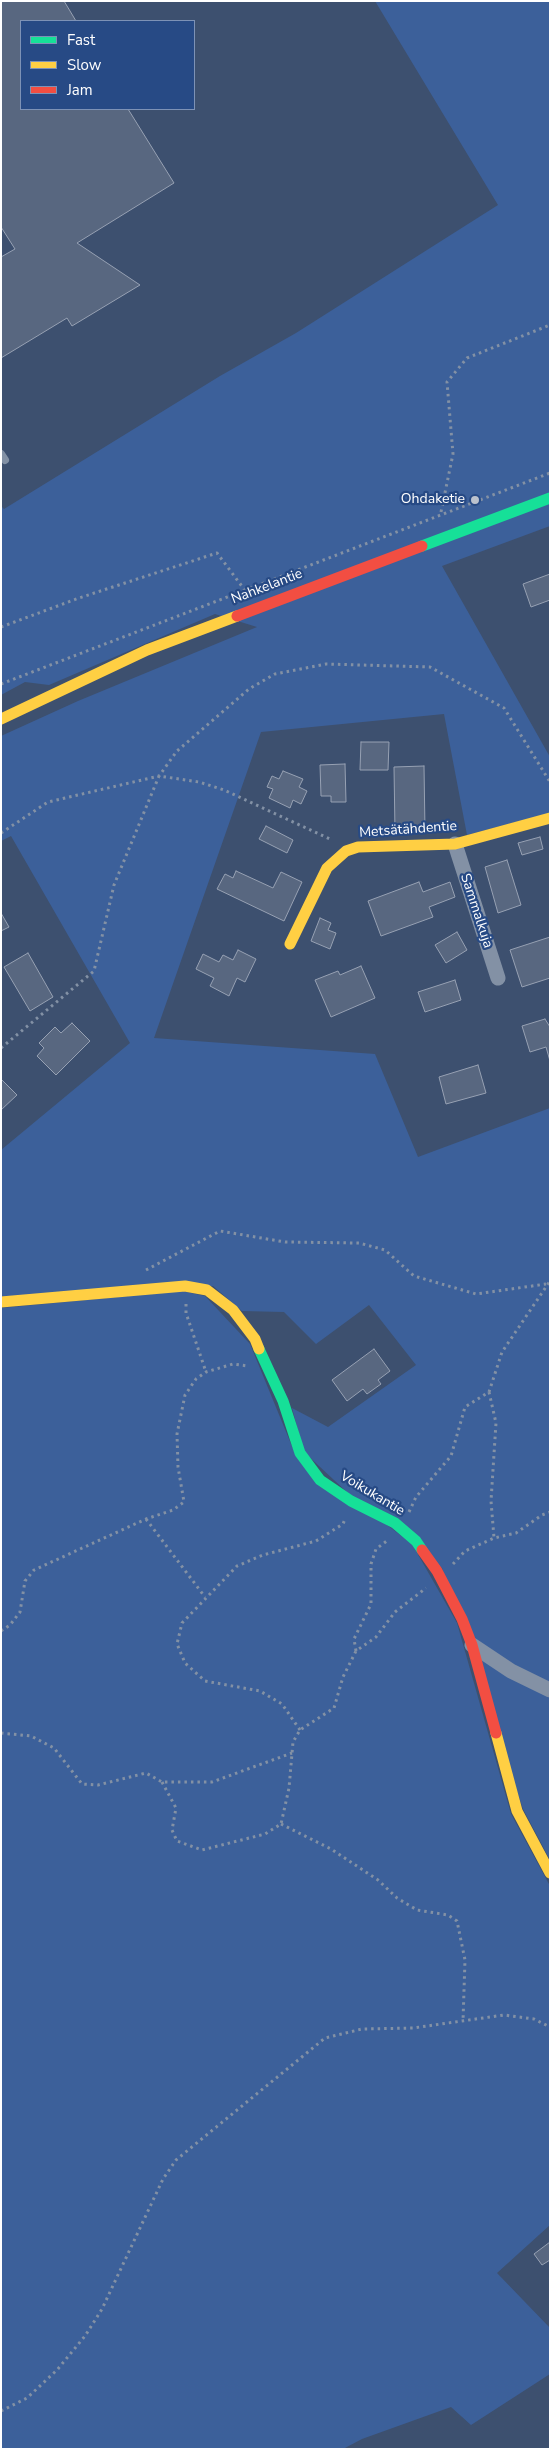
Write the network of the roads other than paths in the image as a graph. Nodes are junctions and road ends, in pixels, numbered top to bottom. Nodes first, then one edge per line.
1 (548, 502) edge
2 (1, 719) edge
3 (550, 818) edge
4 (455, 844) junction
5 (290, 944) dead end
6 (498, 978) dead end
7 (1, 1302) edge
8 (472, 1646) junction
9 (550, 1690) edge
10 (550, 1873) edge

1 - 2 street, Nahkelantie
3 - 4 street, Metsätähdentie
4 - 5 street, Metsätähdentie
4 - 6 street, Sammalkuja
7 - 8 street, Voikukantie
8 - 9 street
8 - 10 street, Voikukantie

